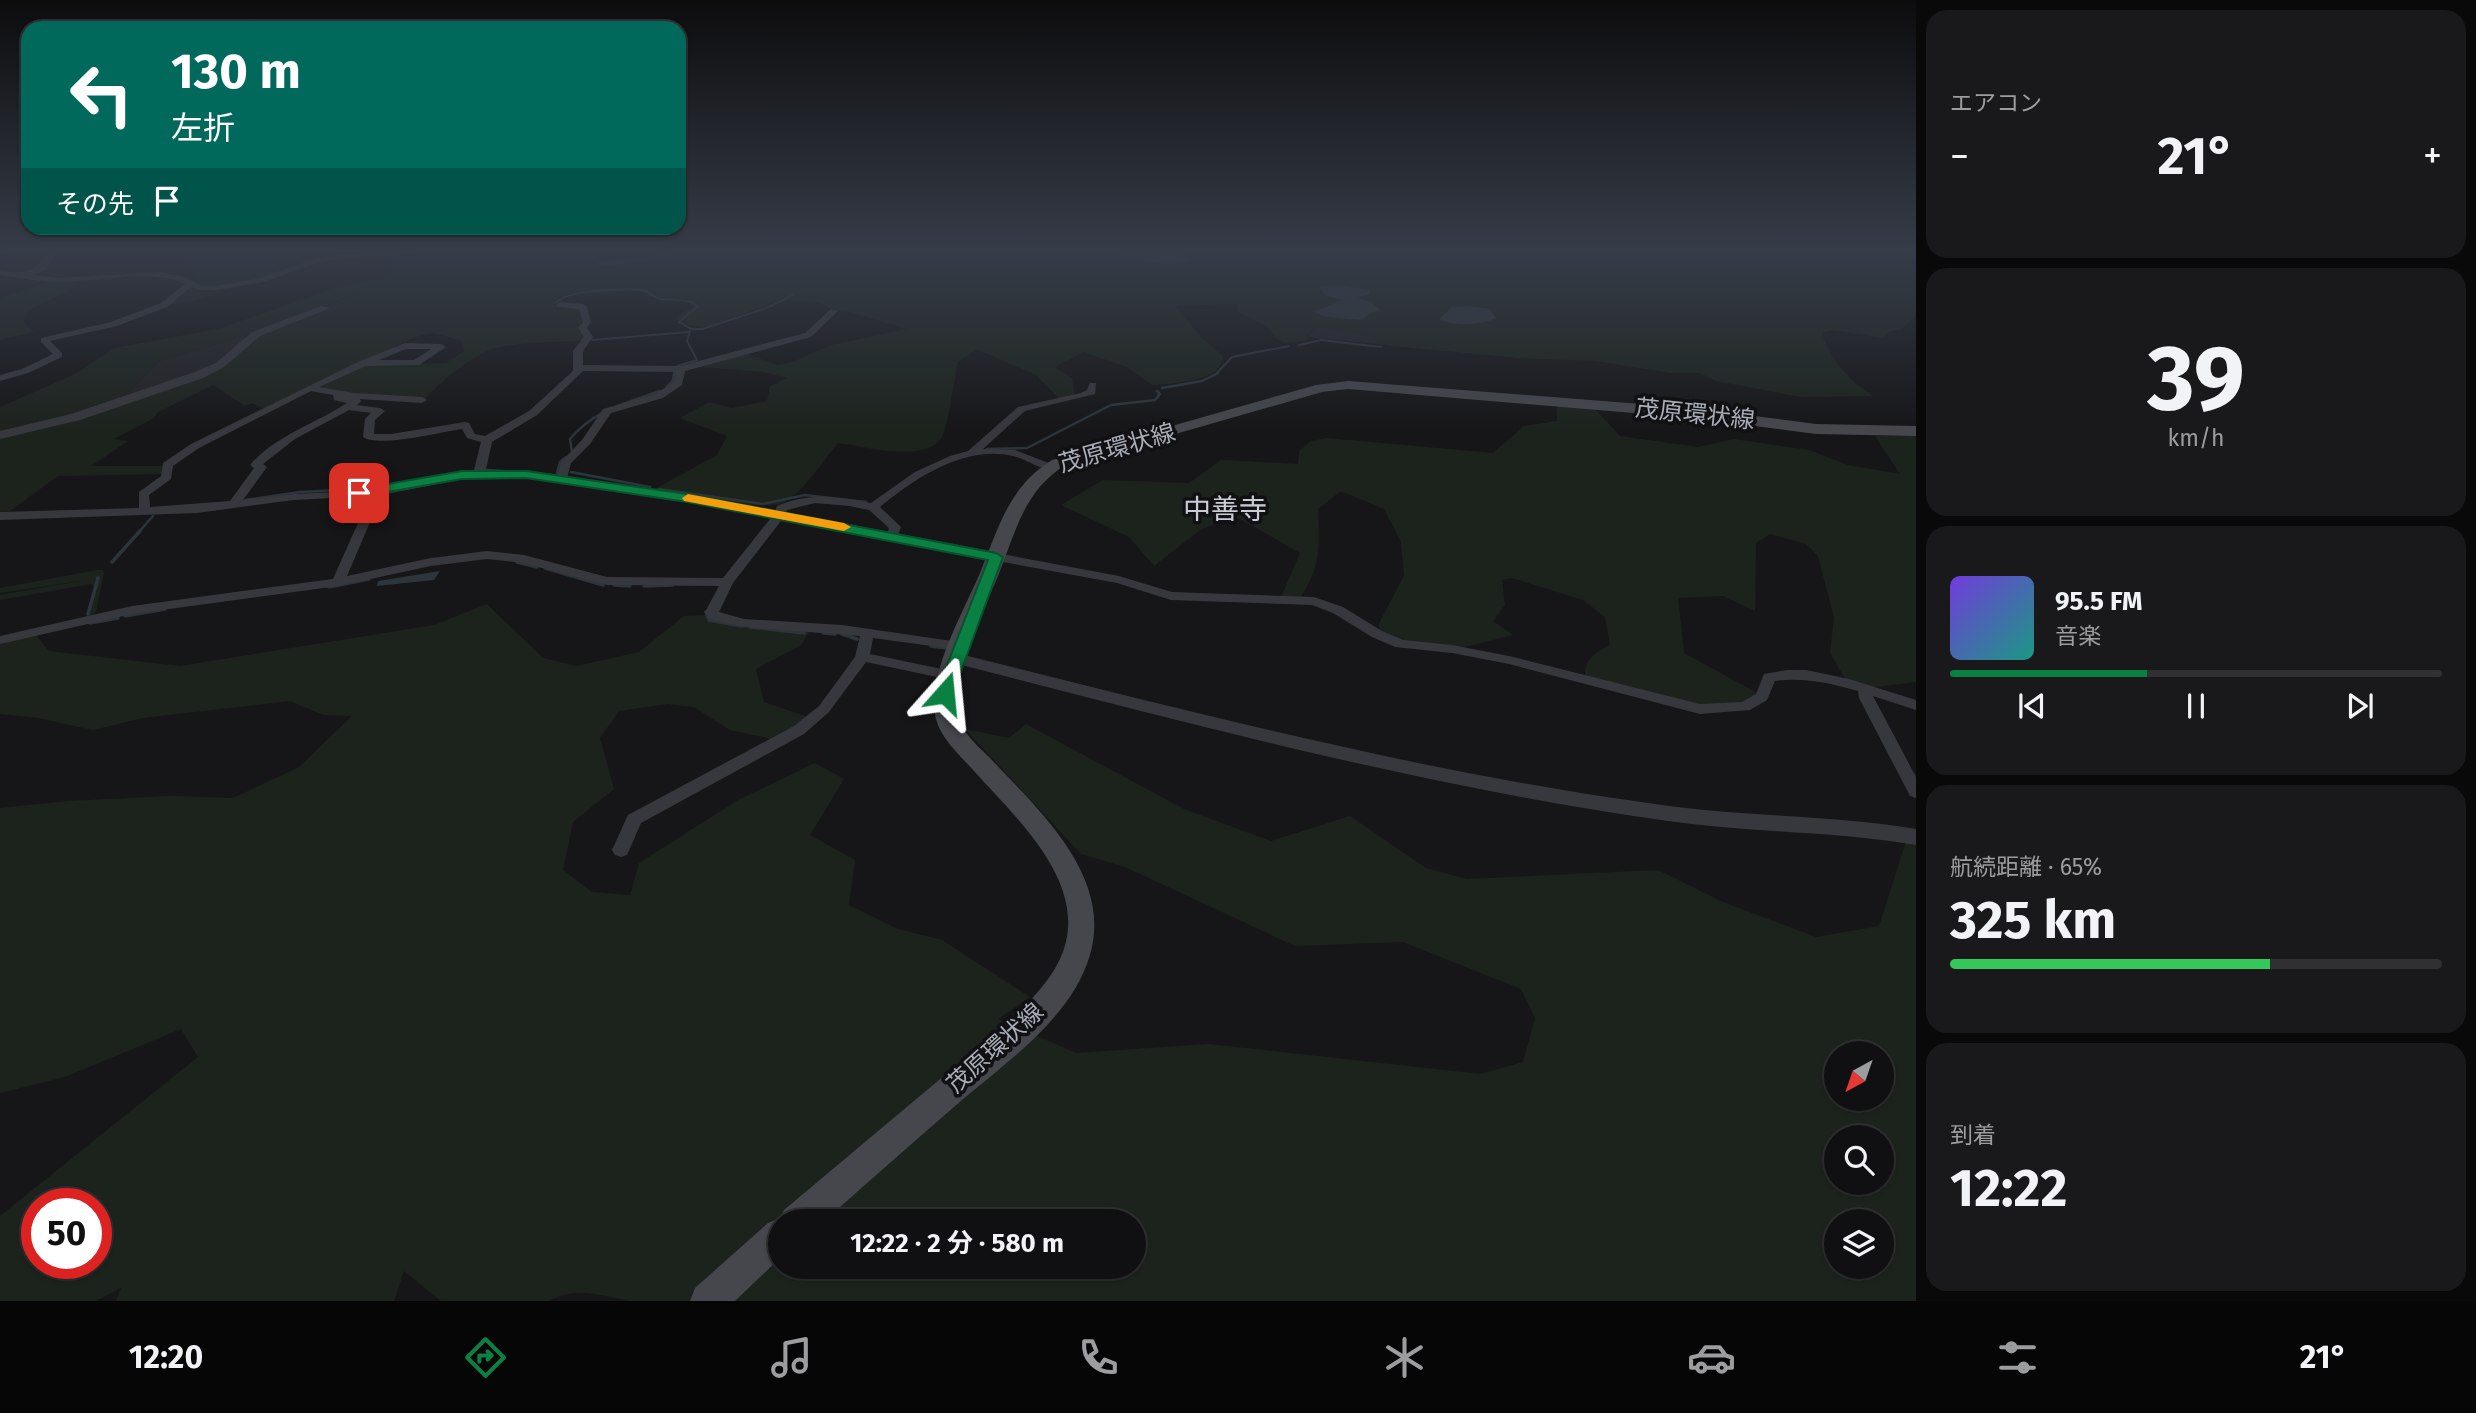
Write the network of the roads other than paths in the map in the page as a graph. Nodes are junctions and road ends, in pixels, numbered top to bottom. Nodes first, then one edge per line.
1 (147, 311) edge
2 (318, 311) edge
3 (584, 311) edge
4 (834, 311) dead end
5 (363, 363) junction
6 (580, 368) junction
7 (680, 369) junction
8 (0, 378) edge
9 (1093, 385) dead end
10 (310, 388) junction
11 (338, 394) junction
12 (422, 400) dead end
13 (347, 407) junction
14 (1916, 431) edge
15 (0, 435) edge
16 (487, 440) junction
17 (973, 452) junction
18 (1050, 467) junction
19 (479, 474) junction
20 (562, 480) junction
21 (377, 492) junction
22 (233, 505) junction
23 (873, 507) junction
24 (145, 512) junction
25 (780, 514) junction
26 (0, 516) edge
27 (892, 537) junction
28 (996, 557) junction
29 (338, 582) junction
30 (727, 582) junction
31 (867, 633) junction
32 (0, 640) edge
33 (862, 657) junction
34 (956, 660) junction
35 (1865, 689) junction
36 (1916, 705) edge
37 (1916, 792) edge
38 (1916, 837) edge
39 (621, 850) dead end
40 (811, 1209) edge
41 (768, 1246) edge
42 (708, 1301) edge

1 - 8 street
2 - 15 street
3 - 6 street
4 - 7 street
5 - 5 street
5 - 10 street
6 - 7 street
6 - 16 street
7 - 20 street
9 - 17 street
10 - 11 street
10 - 24 street
11 - 12 street
11 - 13 street
13 - 16 street
13 - 22 street
14 - 18 main road, 茂原環状線
16 - 19 street
17 - 18 street
17 - 23 street
18 - 28 main road, 茂原環状線
19 - 20 street
19 - 21 street
20 - 25 street
21 - 22 street
21 - 29 street
22 - 24 street
23 - 25 street
23 - 27 street
24 - 26 street
25 - 27 street
25 - 30 street
27 - 28 street
28 - 34 main road, 茂原環状線
28 - 35 street
29 - 30 street
29 - 32 street
30 - 31 street
31 - 33 street
31 - 34 street
33 - 34 street
33 - 39 street
34 - 38 street
34 - 40 main road, 茂原環状線
35 - 36 street
35 - 37 street
41 - 42 main road

